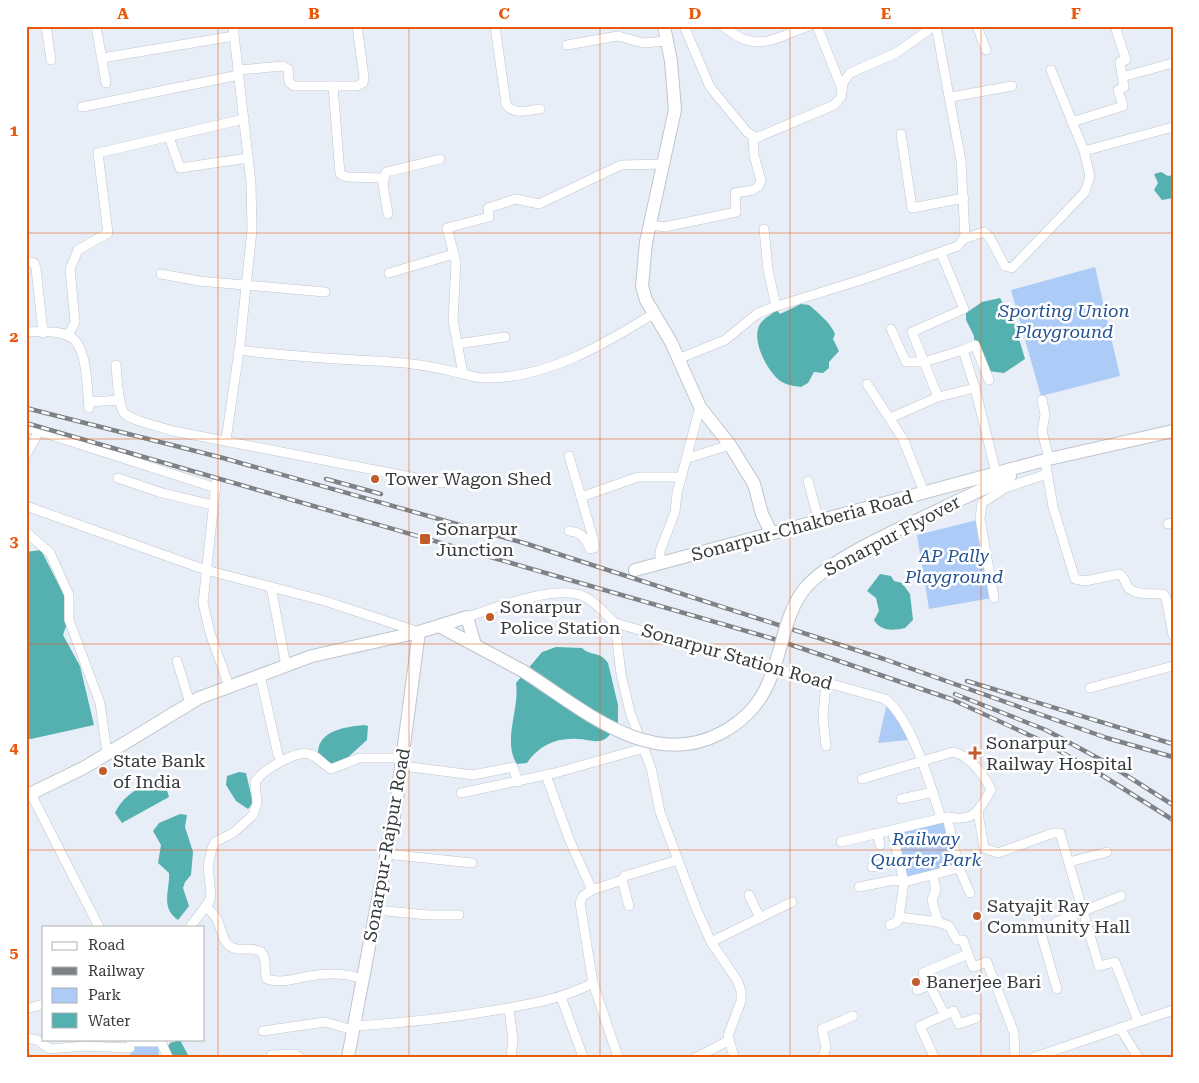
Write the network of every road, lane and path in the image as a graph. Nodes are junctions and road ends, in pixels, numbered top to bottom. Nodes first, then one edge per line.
1 (46, 26) edge
2 (96, 26) edge
3 (357, 26) edge
4 (495, 26) edge
5 (664, 26) edge
6 (684, 26) edge
7 (723, 26) edge
8 (809, 26) edge
9 (817, 26) edge
10 (935, 26) edge
11 (977, 26) edge
12 (1115, 26) edge
13 (234, 31) edge
14 (667, 41) junction
15 (567, 46) dead end
16 (986, 50) dead end
17 (102, 58) junction
18 (51, 60) dead end
19 (1173, 63) edge
20 (1051, 70) dead end
21 (239, 73) junction
22 (1122, 77) junction
23 (106, 83) dead end
24 (333, 86) junction
25 (1012, 86) dead end
26 (842, 89) junction
27 (950, 97) junction
28 (82, 107) dead end
29 (540, 109) dead end
30 (244, 119) junction
31 (1072, 122) junction
32 (1173, 127) edge
33 (901, 134) dead end
34 (169, 137) junction
35 (753, 137) junction
36 (1084, 151) junction
37 (248, 158) junction
38 (440, 159) dead end
39 (664, 164) junction
40 (383, 178) junction
41 (964, 198) junction
42 (388, 214) dead end
43 (650, 225) junction
44 (764, 229) dead end
45 (963, 239) junction
46 (941, 253) junction
47 (454, 254) junction
48 (26, 261) edge
49 (388, 273) dead end
50 (161, 274) dead end
51 (246, 284) junction
52 (325, 292) dead end
53 (776, 306) junction
54 (653, 314) junction
55 (891, 329) dead end
56 (26, 332) edge
57 (43, 332) junction
58 (68, 336) junction
59 (505, 337) dead end
60 (457, 344) junction
61 (239, 350) junction
62 (962, 350) junction
63 (678, 359) junction
64 (924, 362) junction
65 (116, 365) dead end
66 (463, 374) junction
67 (989, 380) dead end
68 (867, 384) dead end
69 (975, 388) junction
70 (938, 396) junction
71 (120, 400) junction
72 (1042, 400) dead end
73 (700, 408) junction
74 (890, 418) junction
75 (26, 427) edge
76 (40, 431) junction
77 (1173, 431) edge
78 (226, 440) junction
79 (730, 445) junction
80 (26, 455) edge
81 (569, 456) dead end
82 (688, 458) junction
83 (1047, 466) junction
84 (996, 473) junction
85 (681, 477) junction
86 (118, 478) dead end
87 (808, 481) dead end
88 (442, 483) dead end
89 (924, 492) junction
90 (581, 497) junction
91 (214, 505) junction
92 (26, 506) edge
93 (818, 521) junction
94 (569, 531) dead end
95 (26, 532) edge
96 (771, 532) junction
97 (660, 564) junction
98 (206, 570) junction
99 (635, 570) dead end
100 (270, 587) junction
101 (1169, 596) edge
102 (994, 598) dead end
103 (467, 617) junction
104 (615, 623) junction
105 (439, 626) junction
106 (419, 632) junction
107 (1173, 635) edge
108 (475, 645) junction
109 (177, 661) dead end
110 (286, 666) junction
111 (1173, 666) edge
112 (260, 675) junction
113 (826, 682) junction
114 (228, 686) junction
115 (1090, 688) dead end
116 (190, 703) junction
117 (826, 746) dead end
118 (644, 748) junction
119 (107, 753) junction
120 (282, 761) junction
121 (403, 762) junction
122 (922, 762) junction
123 (546, 775) junction
124 (862, 779) dead end
125 (518, 782) junction
126 (933, 792) junction
127 (461, 793) dead end
128 (28, 795) edge
129 (901, 798) dead end
130 (978, 812) junction
131 (944, 817) junction
132 (892, 830) junction
133 (877, 834) junction
134 (841, 842) dead end
135 (880, 845) dead end
136 (1107, 852) dead end
137 (387, 854) junction
138 (678, 860) junction
139 (900, 861) junction
140 (1069, 862) junction
141 (472, 863) dead end
142 (872, 867) dead end
143 (959, 868) junction
144 (933, 875) junction
145 (622, 880) junction
146 (904, 882) junction
147 (860, 887) dead end
148 (592, 890) junction
149 (970, 893) dead end
150 (749, 895) dead end
151 (1121, 896) dead end
152 (792, 902) dead end
153 (206, 905) junction
154 (629, 906) dead end
155 (376, 910) junction
156 (1082, 912) junction
157 (458, 914) dead end
158 (899, 917) junction
159 (760, 918) junction
160 (1037, 919) dead end
161 (938, 922) junction
162 (890, 925) dead end
163 (98, 926) edge
164 (191, 926) edge
165 (1040, 930) junction
166 (712, 942) junction
167 (968, 954) junction
168 (362, 979) junction
169 (593, 983) junction
170 (930, 985) junction
171 (1057, 989) dead end
172 (917, 990) dead end
173 (561, 997) junction
174 (42, 1005) edge
175 (26, 1009) edge
176 (509, 1009) junction
177 (1173, 1010) edge
178 (944, 1015) junction
179 (852, 1016) dead end
180 (976, 1018) dead end
181 (1138, 1022) junction
182 (353, 1028) junction
183 (1120, 1028) junction
184 (263, 1031) dead end
185 (26, 1038) edge
186 (728, 1041) junction
187 (84, 1043) edge
188 (131, 1047) edge
189 (271, 1055) dead end
190 (168, 1057) edge
191 (300, 1057) edge
192 (348, 1057) edge
193 (511, 1057) edge
194 (583, 1057) edge
195 (618, 1057) edge
196 (696, 1057) edge
197 (734, 1057) edge
198 (823, 1057) edge
199 (934, 1057) edge
200 (1015, 1057) edge
201 (1035, 1057) edge
202 (1138, 1057) edge

1 - 18 street
2 - 17 street
3 - 24 street
4 - 29 street
5 - 14 main road
6 - 35 street
7 - 8 street
9 - 26 street
10 - 26 street
10 - 27 street
11 - 16 street
12 - 22 street
13 - 17 street
13 - 21 street
14 - 15 street
14 - 39 main road
17 - 23 street
19 - 22 street
20 - 31 street
21 - 24 street
21 - 28 street
21 - 30 street
22 - 31 street
24 - 40 street
25 - 27 street
26 - 35 street
27 - 41 street
30 - 34 street
30 - 37 street
31 - 36 street
32 - 36 street
33 - 41 street
34 - 37 street
34 - 58 street
35 - 43 street
36 - 45 street
37 - 51 street
38 - 40 street
39 - 43 main road
39 - 47 street
40 - 42 street
41 - 45 street
43 - 54 main road
44 - 53 street
45 - 46 street
46 - 53 street
46 - 64 street
47 - 49 street
47 - 60 street
48 - 57 street
50 - 51 street
51 - 52 street
51 - 61 street
53 - 63 street
54 - 63 main road
54 - 66 street
55 - 64 street
56 - 57 street
57 - 58 street
58 - 71 street
59 - 60 street
60 - 66 street
61 - 66 street
61 - 78 street
62 - 64 street
62 - 67 street
62 - 69 street
63 - 73 main road
64 - 70 street
65 - 71 street
68 - 74 street
69 - 70 street
69 - 84 street
70 - 74 street
71 - 78 street
72 - 83 street
73 - 79 main road
73 - 82 street
74 - 89 street
75 - 76 street
76 - 80 street
76 - 91 street
77 - 83 main road, Sonarpur Flyover
78 - 88 street
79 - 82 street
79 - 96 main road
81 - 90 street
82 - 85 street
83 - 84 main road, Sonarpur-Chakberia Road
83 - 101 street
83 - 102 street
83 - 108 main road, Sonarpur Flyover, bridge
84 - 89 main road, Sonarpur-Chakberia Road
85 - 90 street
85 - 97 street
86 - 91 street
87 - 93 street
89 - 93 main road, Sonarpur-Chakberia Road
90 - 94 street
91 - 98 street
92 - 98 street
93 - 96 main road, Sonarpur-Chakberia Road
95 - 119 street
96 - 97 main road, Sonarpur-Chakberia Road
97 - 99 main road, Sonarpur-Chakberia Road
98 - 100 street
98 - 114 street
100 - 106 street
100 - 110 street
101 - 107 street
103 - 104 street, Sonarpur Station Road
103 - 105 main road
103 - 108 main road
104 - 113 street, Sonarpur Station Road
104 - 118 street
105 - 106 main road
105 - 108 main road, Sonarpur Flyover
106 - 110 main road
106 - 121 main road, Sonarpur-Rajpur Road
109 - 116 street
110 - 112 main road
111 - 115 street
112 - 114 main road
112 - 120 street
113 - 117 street
113 - 122 street, Sonarpur Station Road
114 - 116 main road
116 - 119 main road
118 - 123 street
118 - 138 street
119 - 128 main road
120 - 121 street
120 - 153 street
121 - 125 street
121 - 137 main road, Sonarpur-Rajpur Road
122 - 124 street
122 - 126 street, Sonarpur Station Road
122 - 130 street
123 - 125 street
123 - 148 street
125 - 127 street
126 - 129 street
126 - 131 street, Sonarpur Station Road
128 - 163 street
130 - 131 street
130 - 140 street
131 - 132 street
131 - 143 street, Sonarpur Station Road
132 - 133 street
132 - 139 street
133 - 134 street
133 - 135 street
136 - 140 street
137 - 141 street
137 - 155 main road, Sonarpur-Rajpur Road
138 - 145 street
138 - 166 street
139 - 142 street
139 - 146 street
140 - 156 street
143 - 144 street
143 - 149 street, Sonarpur Station Road
144 - 146 street
144 - 161 street
145 - 148 street
145 - 154 street
146 - 147 street
146 - 158 street
148 - 169 street
150 - 159 street
151 - 156 street
152 - 159 street
153 - 164 street
153 - 168 street
155 - 157 street
155 - 168 main road, Sonarpur-Rajpur Road
156 - 165 street
156 - 181 street
158 - 161 street
158 - 162 street
159 - 166 street
160 - 165 street
161 - 167 street
165 - 171 street
166 - 186 street
167 - 170 street
167 - 200 street
168 - 182 main road, Sonarpur-Rajpur Road
169 - 173 street
169 - 195 street
170 - 172 street
170 - 178 street
173 - 176 street
173 - 194 street
174 - 175 street
176 - 182 street
176 - 193 street
177 - 181 street
178 - 180 street
178 - 199 street
179 - 198 street
181 - 183 street
182 - 184 street
182 - 192 main road, Sonarpur-Rajpur Road
183 - 201 street
183 - 202 street
185 - 187 street
186 - 196 street
186 - 197 street
187 - 188 street
188 - 190 street
189 - 191 street

